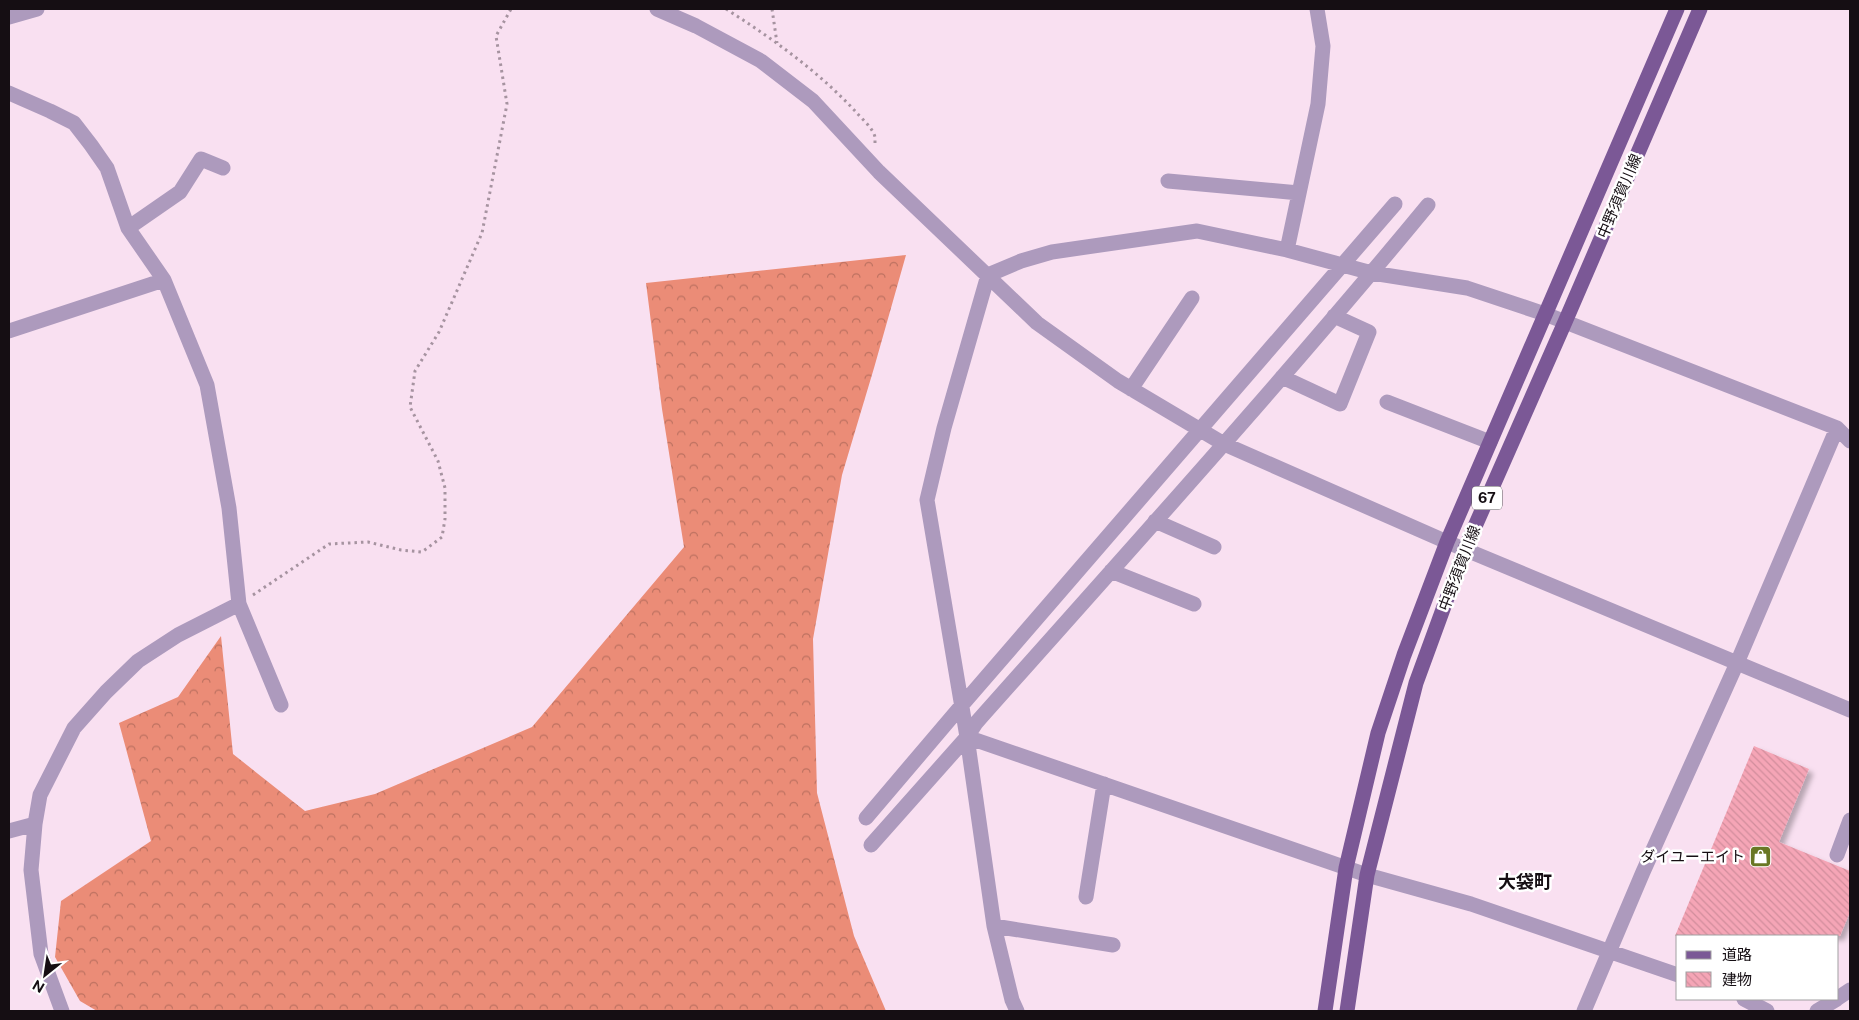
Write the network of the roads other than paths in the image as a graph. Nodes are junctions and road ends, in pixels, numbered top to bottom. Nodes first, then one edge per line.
1 (37, 9) edge
2 (657, 9) edge
3 (1317, 9) edge
4 (1678, 9) edge
5 (1700, 9) edge
6 (9, 17) edge
7 (9, 92) edge
8 (223, 168) dead end
9 (1168, 181) dead end
10 (1299, 193) junction
11 (1395, 204) dead end
12 (1428, 205) dead end
13 (128, 228) junction
14 (1287, 250) junction
15 (1342, 265) junction
16 (1372, 273) junction
17 (988, 275) junction
18 (164, 280) junction
19 (1192, 298) dead end
20 (1545, 314) junction
21 (1334, 316) junction
22 (1565, 322) junction
23 (9, 331) edge
24 (1282, 377) junction
25 (1131, 389) junction
26 (1387, 402) dead end
27 (1837, 428) junction
28 (1200, 430) junction
29 (1850, 441) edge
30 (1490, 442) junction
31 (1224, 444) junction
32 (1155, 522) junction
33 (1447, 542) junction
34 (1214, 547) dead end
35 (1465, 549) junction
36 (1111, 571) junction
37 (239, 604) junction
38 (1194, 604) dead end
39 (1737, 664) junction
40 (962, 704) junction
41 (281, 705) dead end
42 (1850, 710) edge
43 (967, 737) junction
44 (1104, 784) junction
45 (866, 818) dead end
46 (1850, 820) edge
47 (35, 824) junction
48 (9, 831) edge
49 (871, 845) dead end
50 (1838, 854) dead end
51 (1346, 868) junction
52 (1368, 875) junction
53 (1086, 897) dead end
54 (994, 926) junction
55 (1113, 945) dead end
56 (1611, 951) junction
57 (1676, 974) edge
58 (1850, 990) edge
59 (1839, 997) edge
60 (1746, 1000) edge
61 (1834, 1000) edge
62 (62, 1011) edge
63 (1017, 1011) edge
64 (1325, 1011) edge
65 (1347, 1011) edge
66 (1584, 1011) edge
67 (1767, 1011) edge
68 (1817, 1011) edge

1 - 6 street
2 - 17 street
3 - 10 street
4 - 20 main road, 中野須賀川線 / 67
5 - 22 main road, 中野須賀川線 / 67
7 - 13 street
8 - 13 street
9 - 10 street
10 - 14 street
11 - 15 street
12 - 16 street
13 - 18 street
14 - 15 street
14 - 17 street
15 - 16 street
15 - 28 street
16 - 20 street
16 - 21 street
17 - 25 street
17 - 40 street
18 - 23 street
18 - 37 street
19 - 25 street
20 - 22 street
20 - 30 main road, 中野須賀川線 / 67
21 - 24 street
21 - 24 street
22 - 27 street
22 - 35 main road, 中野須賀川線 / 67
24 - 31 street
25 - 28 street
26 - 30 street
27 - 29 street
27 - 39 street
28 - 31 street
28 - 40 street
30 - 33 main road, 中野須賀川線 / 67
31 - 32 street
31 - 33 street
32 - 34 street
32 - 36 street
33 - 35 street
33 - 51 main road, 中野須賀川線 / 67
35 - 39 street
35 - 52 main road, 中野須賀川線 / 67
36 - 38 street
36 - 43 street
37 - 41 street
37 - 47 street
39 - 42 street
39 - 56 street
40 - 43 street
40 - 45 street
43 - 44 street
43 - 49 street
43 - 54 street
44 - 51 street
44 - 53 street
46 - 50 street
47 - 48 street
47 - 62 street
51 - 52 street
51 - 64 main road, 中野須賀川線 / 67
52 - 56 street
52 - 65 main road, 中野須賀川線 / 67
54 - 55 street
54 - 63 street
56 - 57 street
56 - 66 street
58 - 59 street
60 - 67 street
61 - 68 street

